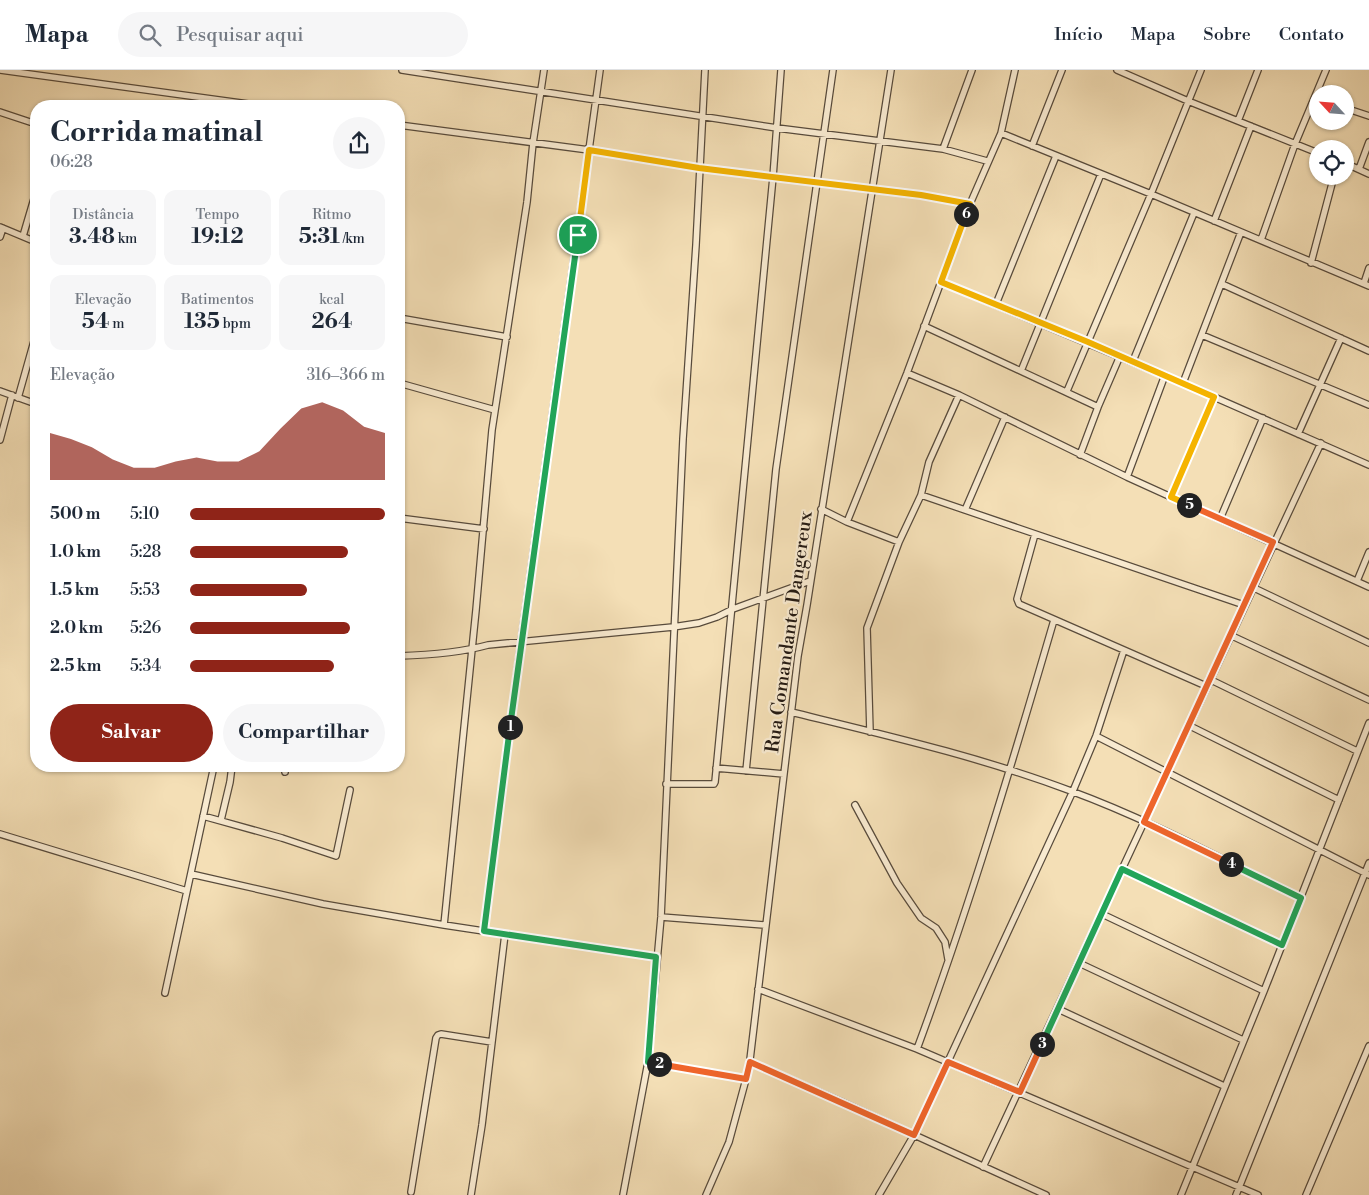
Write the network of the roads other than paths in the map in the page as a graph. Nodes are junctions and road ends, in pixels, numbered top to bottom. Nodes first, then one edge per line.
1 (0, 70) edge
2 (402, 70) edge
3 (544, 70) edge
4 (600, 70) edge
5 (705, 70) edge
6 (781, 70) edge
7 (833, 70) edge
8 (891, 70) edge
9 (972, 70) edge
10 (1015, 70) edge
11 (1062, 70) edge
12 (1117, 70) edge
13 (1201, 70) edge
14 (1258, 70) edge
15 (1326, 70) edge
16 (1321, 85) edge
17 (541, 92) junction
18 (218, 100) edge
19 (596, 100) junction
20 (1188, 101) junction
21 (1354, 111) edge
22 (0, 112) edge
23 (1309, 114) edge
24 (702, 116) junction
25 (1369, 116) edge
26 (1238, 121) junction
27 (30, 122) edge
28 (405, 126) edge
29 (1251, 126) junction
30 (777, 128) junction
31 (1001, 133) junction
32 (824, 134) junction
33 (880, 142) junction
34 (1369, 142) edge
35 (533, 143) junction
36 (1295, 144) junction
37 (1032, 146) junction
38 (943, 149) junction
39 (1309, 149) edge
40 (589, 150) junction
41 (1056, 156) junction
42 (987, 160) junction
43 (699, 168) junction
44 (1354, 168) edge
45 (1359, 170) junction
46 (1101, 174) junction
47 (1369, 174) edge
48 (773, 177) junction
49 (817, 182) junction
50 (1332, 185) edge
51 (873, 189) junction
52 (1151, 194) junction
53 (970, 204) junction
54 (30, 212) edge
55 (1194, 213) junction
56 (1214, 221) junction
57 (1, 228) edge
58 (1241, 232) junction
59 (23, 236) junction
60 (0, 237) edge
61 (30, 239) edge
62 (1260, 240) junction
63 (1311, 263) junction
64 (1369, 268) edge
65 (941, 282) junction
66 (1222, 284) junction
67 (1366, 285) edge
68 (996, 304) junction
69 (405, 319) edge
70 (1041, 322) junction
71 (924, 326) junction
72 (1202, 334) junction
73 (507, 337) junction
74 (1341, 338) junction
75 (1088, 342) junction
76 (1369, 350) edge
77 (30, 355) edge
78 (1120, 356) junction
79 (1133, 362) junction
80 (1021, 371) junction
81 (907, 374) junction
82 (1165, 375) junction
83 (1183, 383) junction
84 (405, 385) edge
85 (1321, 385) junction
86 (0, 391) edge
87 (1067, 391) junction
88 (959, 395) junction
89 (12, 396) junction
90 (1214, 397) junction
91 (18, 398) junction
92 (30, 402) edge
93 (1369, 405) edge
94 (1098, 407) junction
95 (496, 410) junction
96 (1005, 417) junction
97 (1263, 418) junction
98 (1298, 434) junction
99 (0, 440) edge
100 (1321, 443) junction
101 (1080, 455) junction
102 (1369, 465) edge
103 (1127, 477) junction
104 (921, 495) junction
105 (1171, 497) junction
106 (821, 509) junction
107 (965, 510) junction
108 (405, 519) edge
109 (1220, 519) junction
110 (847, 522) junction
111 (484, 530) junction
112 (1035, 534) junction
113 (900, 542) junction
114 (1273, 542) junction
115 (1369, 552) edge
116 (810, 581) junction
117 (1357, 581) junction
118 (1252, 587) junction
119 (1369, 587) edge
120 (764, 598) junction
121 (1244, 605) junction
122 (732, 609) junction
123 (1054, 620) junction
124 (673, 627) junction
125 (1230, 635) junction
126 (521, 642) junction
127 (1369, 643) edge
128 (472, 649) junction
129 (1124, 650) junction
130 (405, 656) edge
131 (1210, 679) junction
132 (1206, 686) junction
133 (1369, 700) edge
134 (791, 712) junction
135 (1369, 723) edge
136 (1188, 725) junction
137 (870, 732) junction
138 (1096, 736) junction
139 (1357, 751) junction
140 (716, 768) junction
141 (1010, 769) junction
142 (746, 771) junction
143 (213, 772) edge
144 (231, 772) edge
145 (1167, 772) junction
146 (784, 774) junction
147 (666, 784) junction
148 (350, 790) dead end
149 (1073, 791) junction
150 (1339, 800) junction
151 (855, 805) dead end
152 (203, 816) junction
153 (221, 820) junction
154 (1144, 822) junction
155 (0, 834) edge
156 (1320, 850) junction
157 (1369, 863) edge
158 (1122, 869) junction
159 (191, 874) junction
160 (1367, 874) edge
161 (187, 891) junction
162 (1301, 898) junction
163 (1102, 914) junction
164 (661, 917) junction
165 (444, 925) junction
166 (765, 925) junction
167 (484, 931) junction
168 (505, 934) junction
169 (1282, 945) junction
170 (656, 957) junction
171 (949, 960) junction
172 (1079, 963) junction
173 (758, 989) junction
174 (1264, 991) junction
175 (165, 993) dead end
176 (1058, 1008) junction
177 (1243, 1040) junction
178 (492, 1042) junction
179 (1369, 1046) edge
180 (917, 1049) junction
181 (648, 1062) junction
182 (750, 1062) junction
183 (948, 1062) junction
184 (746, 1079) junction
185 (1224, 1086) junction
186 (1020, 1092) junction
187 (914, 1135) junction
188 (984, 1167) junction
189 (1192, 1167) junction
190 (1240, 1187) junction
191 (411, 1192) dead end
192 (471, 1195) edge
193 (624, 1195) edge
194 (706, 1195) edge
195 (879, 1195) edge
196 (1046, 1195) edge
197 (1181, 1195) edge
198 (1236, 1195) edge
199 (1258, 1195) edge
200 (1306, 1195) edge

1 - 18 street
2 - 17 street
3 - 17 street
4 - 19 street
5 - 24 street
6 - 30 street
7 - 32 street
8 - 33 street, Rua Comandante Dangereux
9 - 38 street
10 - 31 street
11 - 37 street
12 - 20 street
13 - 20 street
14 - 26 street
15 - 16 street
17 - 19 street
17 - 35 street
19 - 24 street
19 - 40 street
20 - 26 street
20 - 52 street
21 - 25 street
22 - 27 street
23 - 36 street
24 - 30 street
24 - 43 street
26 - 29 street
28 - 35 street
29 - 36 street
29 - 56 street
30 - 32 street
30 - 48 street
31 - 37 street
31 - 42 street
32 - 33 street
32 - 49 street
33 - 38 street
33 - 51 street, Rua Comandante Dangereux
34 - 45 street
35 - 40 street
35 - 73 street
36 - 39 street
36 - 62 street
37 - 41 street
38 - 42 street
40 - 43 street
40 - 126 street
41 - 46 street
41 - 68 street
42 - 53 street
43 - 48 street
43 - 124 street
44 - 45 street
45 - 47 street
46 - 52 street
46 - 70 street
48 - 49 street
48 - 122 street
49 - 51 street
49 - 120 street
50 - 63 street
51 - 53 street
51 - 106 street, Rua Comandante Dangereux
52 - 55 street
52 - 75 street
53 - 65 street
54 - 59 street
55 - 56 street
55 - 79 street
56 - 58 street
57 - 59 street
57 - 60 street
58 - 62 street
58 - 66 street
59 - 61 street
62 - 63 street
63 - 67 street
64 - 67 street
65 - 68 street
65 - 71 street
66 - 72 street
66 - 74 street
68 - 70 street
69 - 73 street
70 - 75 street
70 - 80 street
71 - 80 street
71 - 81 street
72 - 83 street
72 - 85 street
73 - 95 street
74 - 76 street
74 - 85 street
75 - 78 street
75 - 87 street
77 - 91 street
78 - 79 street
78 - 94 street
79 - 82 street
80 - 87 street
81 - 88 street
81 - 110 street
82 - 83 street
82 - 103 street
83 - 90 street
84 - 95 street
85 - 93 street
85 - 98 street
86 - 89 street
87 - 94 street
88 - 96 street
88 - 104 street
89 - 91 street
89 - 99 street
90 - 97 street
90 - 105 street
91 - 92 street
94 - 101 street
95 - 111 street
96 - 101 street
96 - 107 street
97 - 98 street
97 - 109 street
98 - 100 street
100 - 102 street
100 - 114 street
101 - 103 street
103 - 105 street
104 - 107 street
104 - 113 street
105 - 109 street
106 - 110 street
106 - 116 street, Rua Comandante Dangereux
107 - 112 street
108 - 111 street
109 - 114 street
110 - 113 street
111 - 128 street
112 - 121 street
112 - 123 street
113 - 137 street
114 - 117 street
114 - 118 street
115 - 117 street
116 - 120 street
116 - 134 street, Rua Comandante Dangereux
117 - 119 street
118 - 121 street
118 - 127 street
120 - 122 street
120 - 142 street
121 - 125 street
122 - 124 street
122 - 140 street
123 - 129 street
123 - 141 street
124 - 126 street
124 - 147 street
125 - 131 street
125 - 133 street
126 - 128 street
126 - 167 street
128 - 130 street
128 - 165 street
129 - 132 street
129 - 138 street
131 - 132 street
131 - 139 street
132 - 136 street
134 - 137 street
134 - 146 street, Rua Comandante Dangereux
135 - 139 street
136 - 145 street
136 - 150 street
137 - 141 street
138 - 145 street
138 - 149 street
139 - 150 street
140 - 142 street
140 - 147 street
141 - 149 street
141 - 171 street
142 - 146 street
143 - 152 street
144 - 153 street
145 - 154 street
145 - 156 street
146 - 166 street, Rua Comandante Dangereux
147 - 164 street
148 - 153 street
149 - 154 street
149 - 183 street
150 - 156 street
151 - 171 street
152 - 153 street
152 - 159 street
154 - 158 street
154 - 162 street
155 - 161 street
156 - 160 street
156 - 162 street
157 - 160 street
158 - 163 street
158 - 169 street
159 - 161 street
159 - 165 street
160 - 190 street
161 - 175 street
162 - 169 street
163 - 172 street
163 - 174 street
164 - 166 street
164 - 170 street
165 - 167 street
166 - 173 street, Rua Comandante Dangereux
167 - 168 street
168 - 170 street
168 - 178 street
169 - 174 street
170 - 181 street
171 - 180 street
172 - 176 street
172 - 177 street
173 - 180 street
173 - 182 street, Rua Comandante Dangereux
174 - 177 street
176 - 185 street
176 - 186 street
177 - 185 street
178 - 191 street
178 - 192 street
179 - 200 street
180 - 183 street
181 - 184 street
181 - 193 street
182 - 184 street, Rua Comandante Dangereux
182 - 187 street
183 - 186 street
183 - 187 street
184 - 194 street, Rua Comandante Dangereux
185 - 189 street
186 - 188 street
186 - 189 street
187 - 188 street
187 - 195 street
188 - 196 street
189 - 190 street
189 - 197 street
190 - 198 street
190 - 199 street

